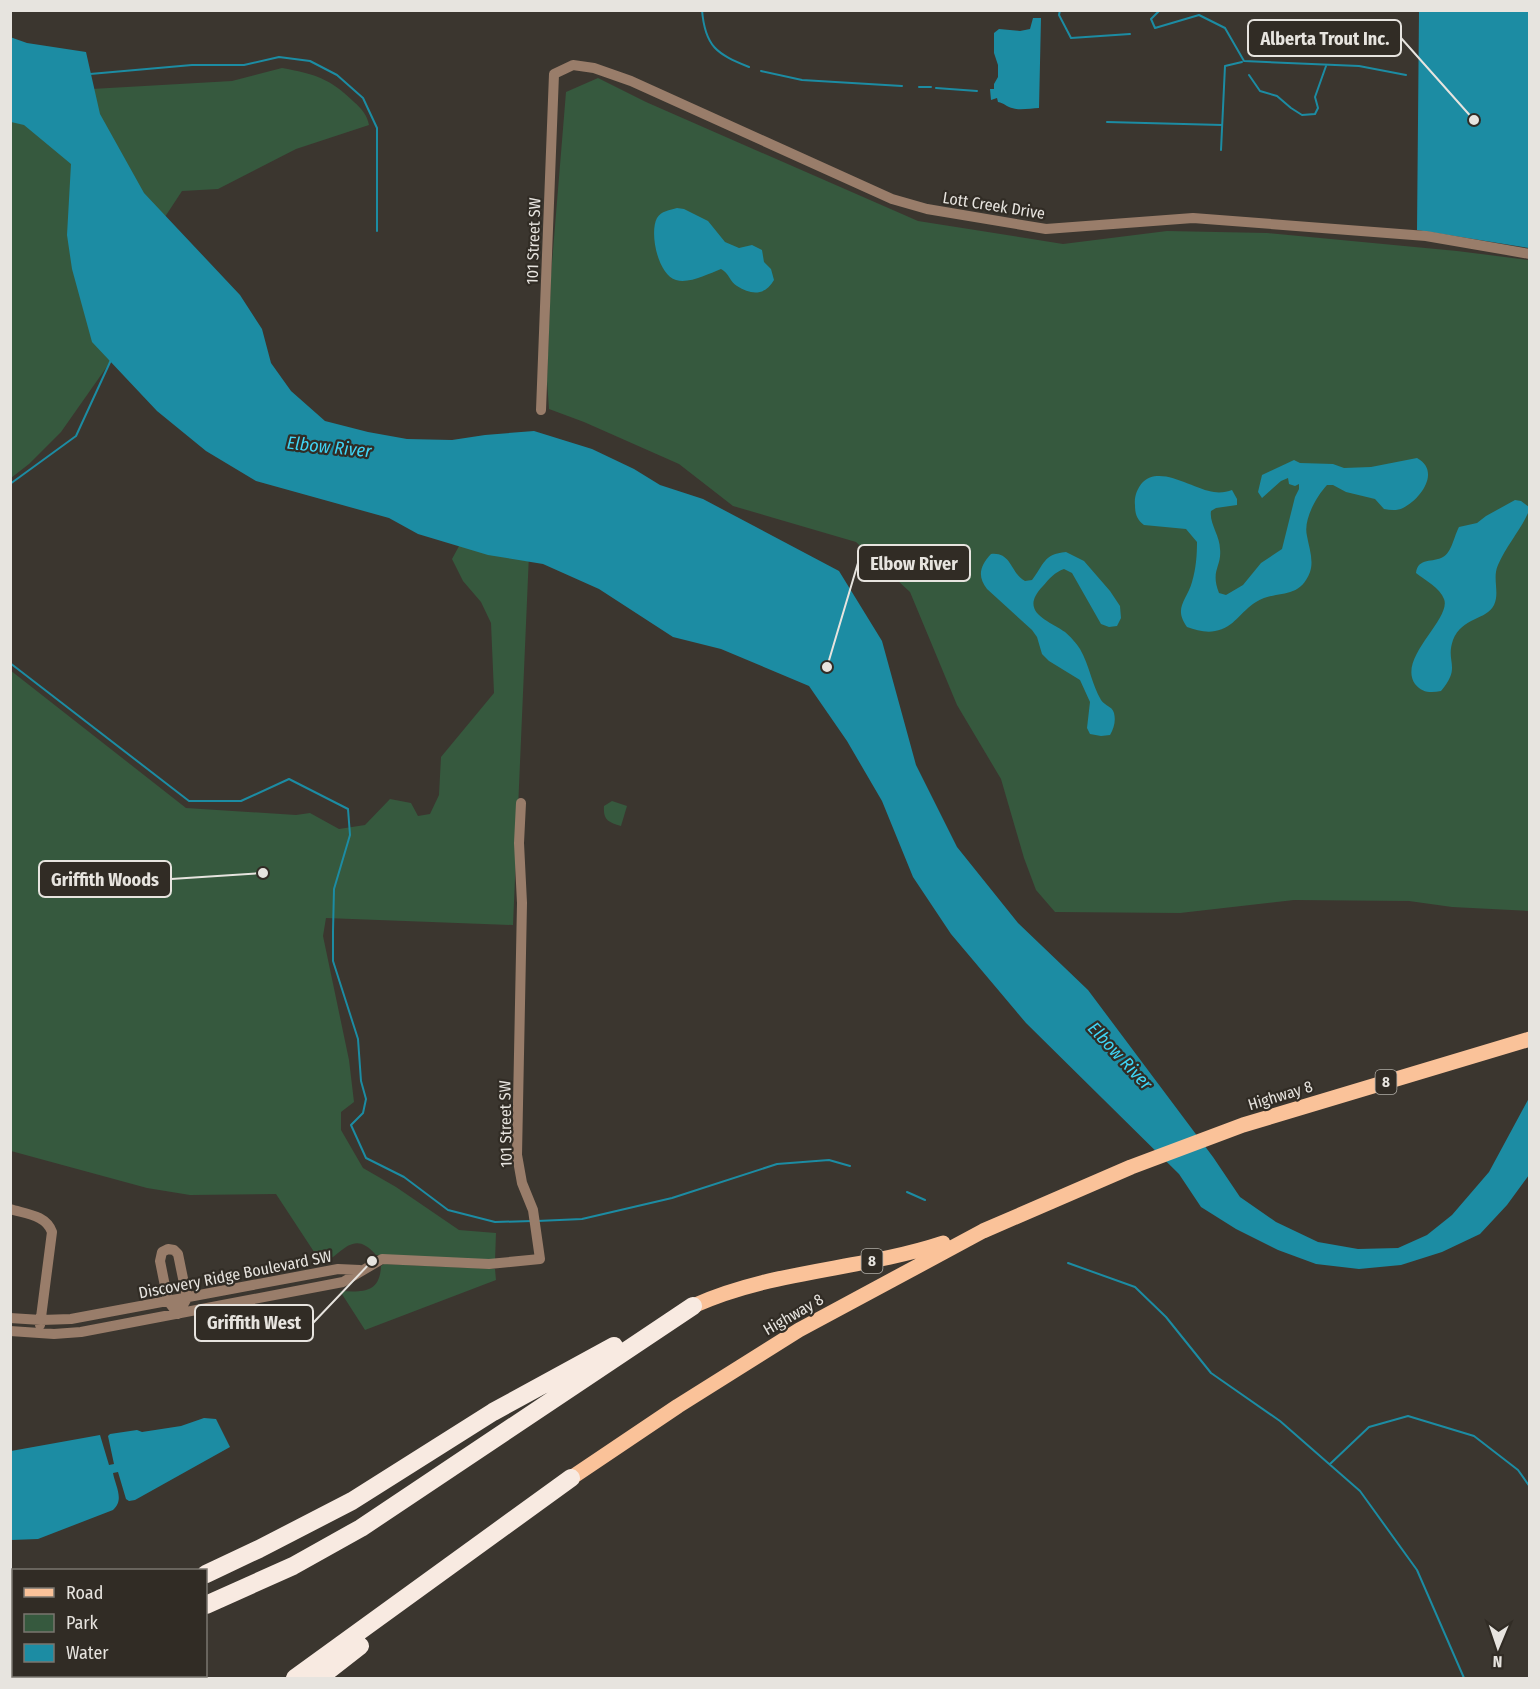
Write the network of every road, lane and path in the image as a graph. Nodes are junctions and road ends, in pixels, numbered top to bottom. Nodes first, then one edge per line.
1 (554, 74) joint
2 (1530, 254) edge
3 (541, 410) dead end
4 (521, 803) dead end
5 (1530, 1039) edge
6 (1047, 1203) junction
7 (10, 1209) edge
8 (360, 1270) junction
9 (187, 1298) junction
10 (168, 1301) junction
11 (693, 1306) junction
12 (178, 1314) junction
13 (10, 1318) edge
14 (41, 1320) junction
15 (10, 1331) edge
16 (39, 1334) junction
17 (571, 1478) junction
18 (207, 1574) edge
19 (207, 1605) edge
20 (295, 1678) edge
21 (319, 1678) edge

1 - 2 street, Lott Creek Drive
1 - 3 street, 101 Street SW
4 - 8 street, 101 Street SW
5 - 6 main road, Highway 8 / 8
6 - 11 main road, Highway 8 / 8
6 - 17 main road, Highway 8 / 8
7 - 14 street
8 - 9 street, Discovery Ridge Boulevard SW
8 - 12 street, Discovery Ridge Boulevard SW
9 - 10 street, Discovery Ridge Boulevard SW
9 - 10 street
9 - 12 street
10 - 12 street
10 - 14 street, Discovery Ridge Boulevard SW
11 - 18 highway
11 - 19 highway
12 - 16 street, Discovery Ridge Boulevard SW
13 - 14 street, Discovery Ridge Boulevard SW
14 - 16 street
15 - 16 street, Discovery Ridge Boulevard SW
17 - 20 highway
17 - 21 highway

